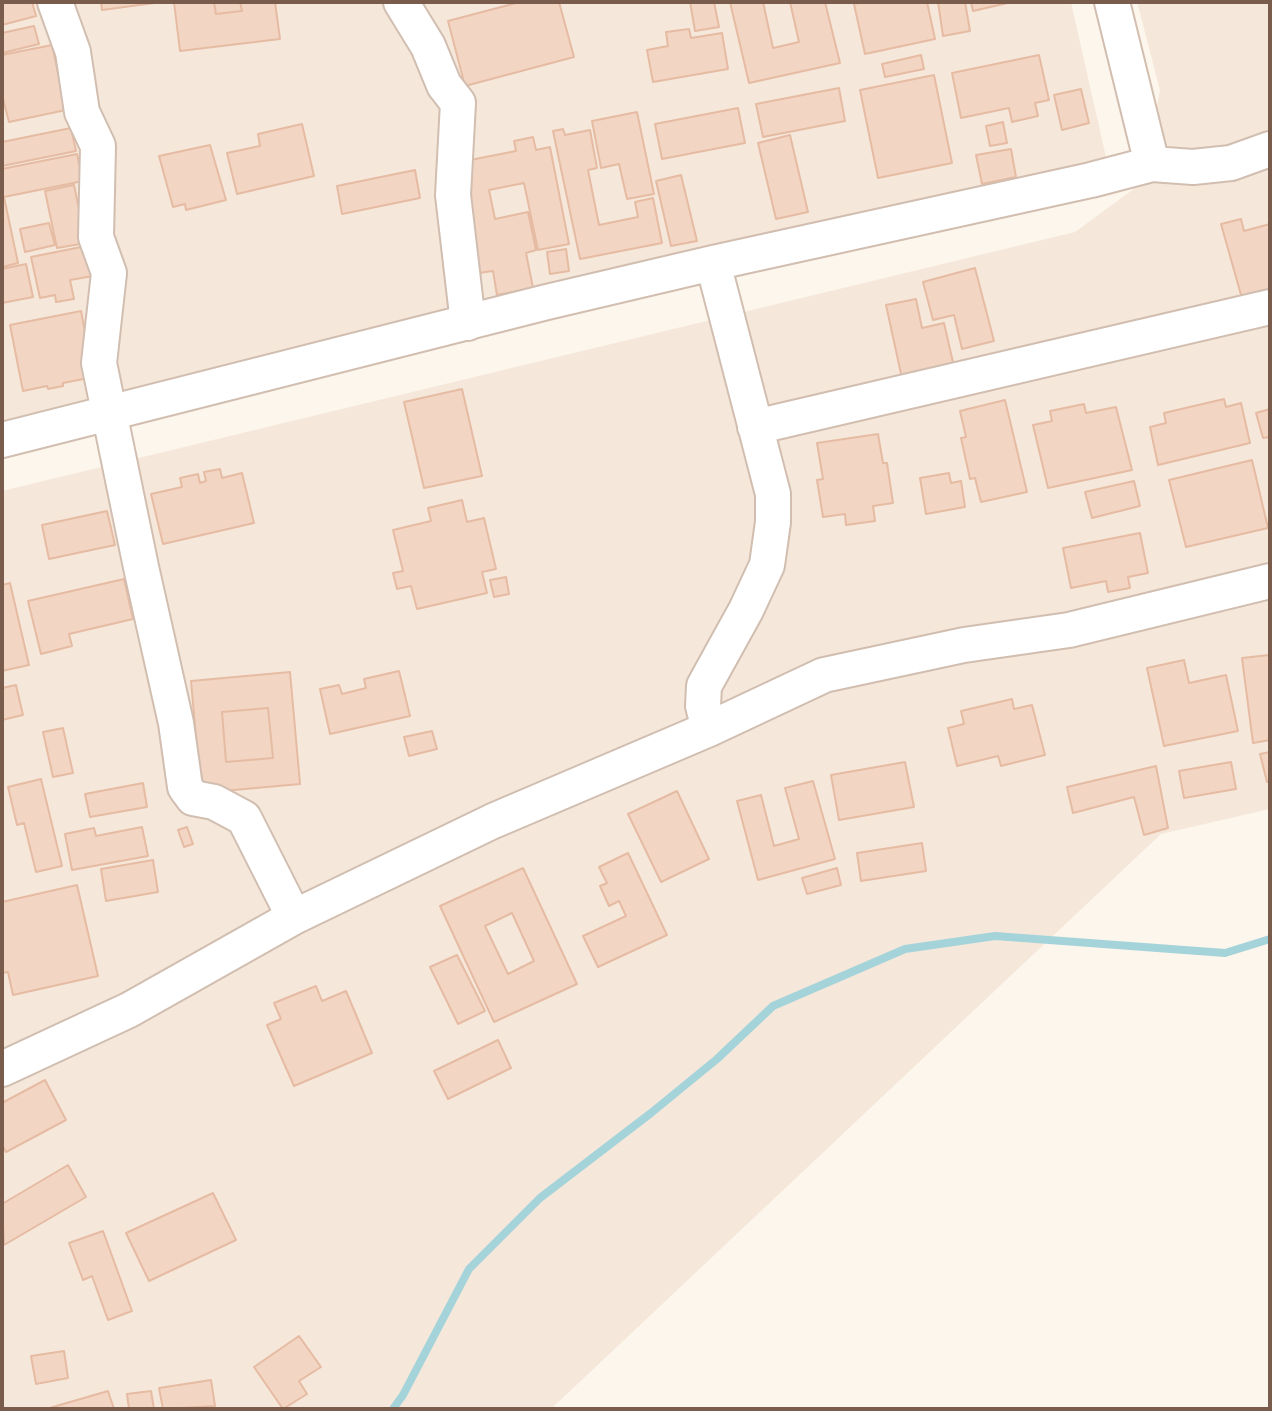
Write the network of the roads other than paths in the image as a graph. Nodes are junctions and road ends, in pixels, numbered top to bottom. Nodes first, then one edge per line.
1 (55, 2) edge
2 (401, 2) edge
3 (1112, 2) edge
4 (1270, 149) edge
5 (1152, 164) junction
6 (713, 263) junction
7 (1270, 307) edge
8 (468, 323) junction
9 (109, 411) junction
10 (755, 427) junction
11 (2, 440) edge
12 (1270, 581) edge
13 (709, 729) junction
14 (294, 917) junction
15 (2, 1069) edge

1 - 9 street
2 - 8 street
3 - 5 street
4 - 5 street
5 - 6 street
6 - 8 street
6 - 10 street
7 - 10 street
8 - 9 street
9 - 11 street
9 - 14 street
10 - 13 street
12 - 13 street
13 - 14 street
14 - 15 street

